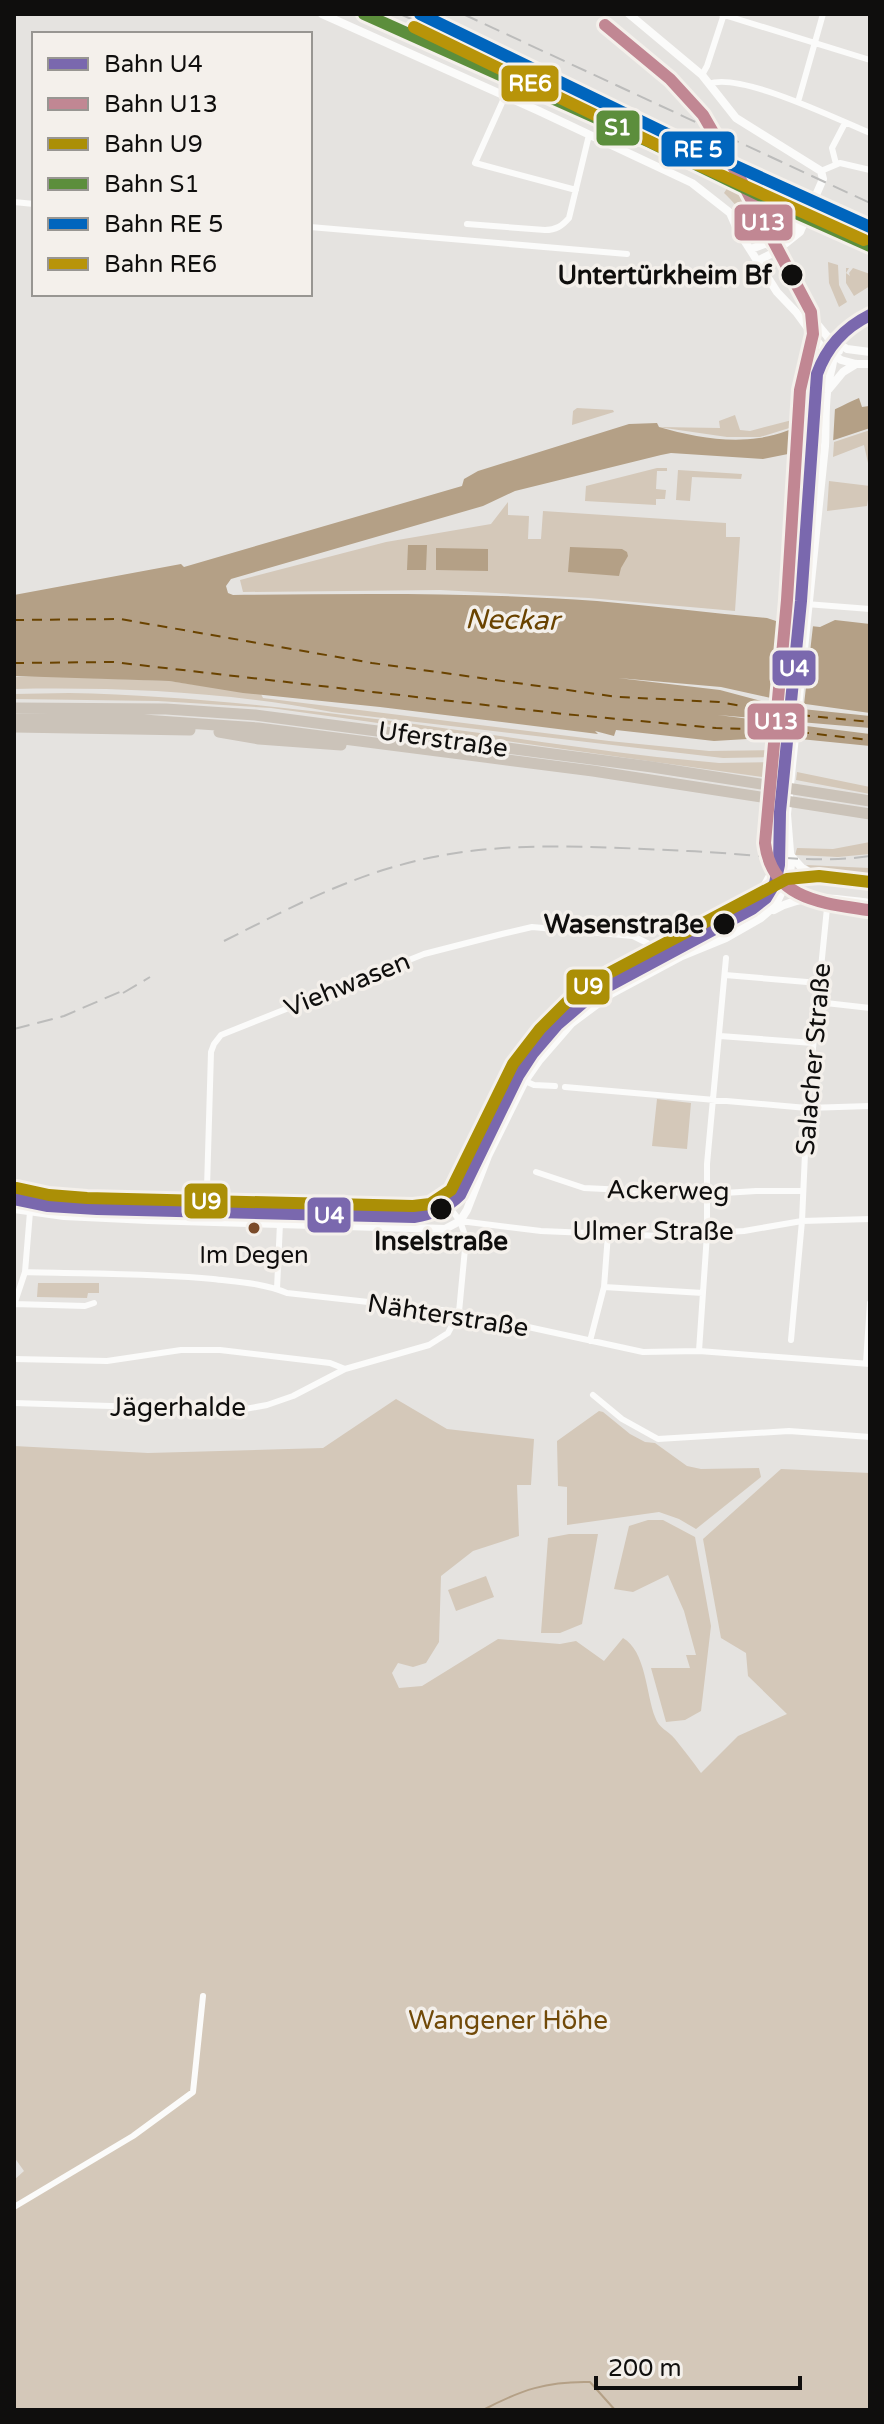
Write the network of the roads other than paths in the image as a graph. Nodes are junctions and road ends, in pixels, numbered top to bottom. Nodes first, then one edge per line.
1 (322, 14) edge
2 (629, 14) edge
3 (723, 14) edge
4 (823, 14) edge
5 (815, 42) junction
6 (870, 60) edge
7 (702, 75) junction
8 (709, 84) junction
9 (505, 96) junction
10 (798, 102) junction
11 (845, 123) junction
12 (870, 133) edge
13 (589, 135) junction
14 (836, 164) junction
15 (870, 170) edge
16 (821, 171) junction
17 (576, 190) junction
18 (729, 212) junction
19 (803, 222) junction
20 (467, 224) dead end
21 (312, 227) edge
22 (767, 243) junction
23 (751, 249) junction
24 (775, 252) junction
25 (627, 254) dead end
26 (757, 261) junction
27 (808, 330) junction
28 (827, 336) junction
29 (866, 352) edge
30 (832, 353) junction
31 (856, 364) junction
32 (870, 364) edge
33 (810, 369) junction
34 (827, 394) junction
35 (802, 503) junction
36 (817, 514) junction
37 (795, 593) junction
38 (808, 604) junction
39 (870, 609) edge
40 (14, 708) edge
41 (14, 719) edge
42 (14, 727) edge
43 (369, 742) junction
44 (870, 801) edge
45 (870, 814) edge
46 (791, 855) junction
47 (773, 870) junction
48 (822, 879) junction
49 (786, 884) junction
50 (870, 884) edge
51 (760, 894) junction
52 (801, 898) junction
53 (828, 898) junction
54 (870, 903) edge
55 (770, 912) junction
56 (656, 954) junction
57 (726, 958) dead end
58 (725, 975) junction
59 (819, 983) junction
60 (870, 996) edge
61 (817, 1002) junction
62 (869, 1008) edge
63 (720, 1036) junction
64 (813, 1043) junction
65 (525, 1081) junction
66 (555, 1086) dead end
67 (565, 1087) dead end
68 (713, 1100) junction
69 (870, 1106) edge
70 (807, 1108) junction
71 (536, 1172) dead end
72 (14, 1191) edge
73 (803, 1191) junction
74 (708, 1194) junction
75 (443, 1199) junction
76 (206, 1206) junction
77 (14, 1209) edge
78 (30, 1212) junction
79 (870, 1219) edge
80 (802, 1221) junction
81 (206, 1222) junction
82 (280, 1223) junction
83 (462, 1225) junction
84 (608, 1234) junction
85 (707, 1234) junction
86 (25, 1272) junction
87 (17, 1285) edge
88 (604, 1287) junction
89 (277, 1289) junction
90 (703, 1293) junction
91 (94, 1303) dead end
92 (14, 1305) edge
93 (870, 1306) edge
94 (459, 1312) junction
95 (791, 1340) dead end
96 (590, 1341) junction
97 (699, 1351) junction
98 (14, 1359) edge
99 (868, 1364) edge
100 (345, 1369) junction
101 (593, 1395) dead end
102 (14, 1403) edge
103 (870, 1437) edge
104 (203, 1996) dead end
105 (14, 2207) edge

1 - 9 street
2 - 7 street
3 - 5 street
3 - 7 street
4 - 5 street
5 - 6 street
5 - 10 street
7 - 8 street
8 - 10 street
8 - 16 street
9 - 13 street
9 - 17 street
10 - 11 street
11 - 12 street
11 - 14 street
13 - 17 street
13 - 18 street
14 - 15 street
14 - 16 street
16 - 19 street
17 - 20 street
18 - 22 street
18 - 23 street
19 - 22 street
19 - 24 street
21 - 25 street
22 - 23 street
22 - 24 street
23 - 26 street
24 - 26 street
24 - 28 street
26 - 27 street
27 - 30 street
27 - 33 street
28 - 29 street
28 - 30 street
29 - 30 street
30 - 31 street
30 - 33 street
30 - 34 street
31 - 32 street
31 - 34 street
33 - 34 street
33 - 35 street
34 - 36 street
35 - 36 street
35 - 37 street
36 - 38 street
37 - 38 street
37 - 47 street
38 - 39 street
38 - 46 street
40 - 44 highway, Uferstraße
41 - 43 highway, Uferstraße
42 - 43 highway
43 - 45 highway, Uferstraße
46 - 48 street
46 - 49 street
47 - 49 street
47 - 51 street
48 - 49 street
48 - 50 street
49 - 51 street
49 - 52 street
49 - 55 street
51 - 56 street
52 - 53 street
52 - 55 street
53 - 54 street
53 - 59 street, Salacher Straße
55 - 65 street
56 - 75 street
56 - 76 street, Viehwasen
57 - 58 street
58 - 59 street
58 - 63 street
59 - 61 street, Salacher Straße
60 - 62 street
61 - 62 street
61 - 64 street, Salacher Straße
63 - 64 street
63 - 68 street
64 - 70 street, Salacher Straße
65 - 66 street
65 - 83 street
67 - 68 street
68 - 70 street
68 - 74 street
69 - 70 street
70 - 73 street, Salacher Straße
71 - 74 street, Ackerweg
72 - 76 street
73 - 74 street, Ackerweg
73 - 80 street, Salacher Straße
74 - 85 street
75 - 76 street
75 - 83 street
76 - 81 street, Viehwasen
77 - 78 street
78 - 81 street
78 - 86 street
79 - 80 street, Ulmer Straße
80 - 85 street, Ulmer Straße
80 - 95 street, Salacher Straße
81 - 82 street
82 - 83 street
82 - 89 street
83 - 84 street, Ulmer Straße
83 - 94 street
84 - 85 street, Ulmer Straße
84 - 88 street
85 - 90 street
86 - 87 street
86 - 89 street, Nähterstraße
87 - 92 street
88 - 90 street
88 - 96 street
89 - 94 street, Nähterstraße
90 - 97 street
91 - 92 street
93 - 99 street
94 - 96 street, Nähterstraße
94 - 100 street, Jägerhalde
96 - 97 street, Nähterstraße
97 - 99 street, Nähterstraße
98 - 100 street
100 - 102 street, Jägerhalde
101 - 103 street
104 - 105 street

